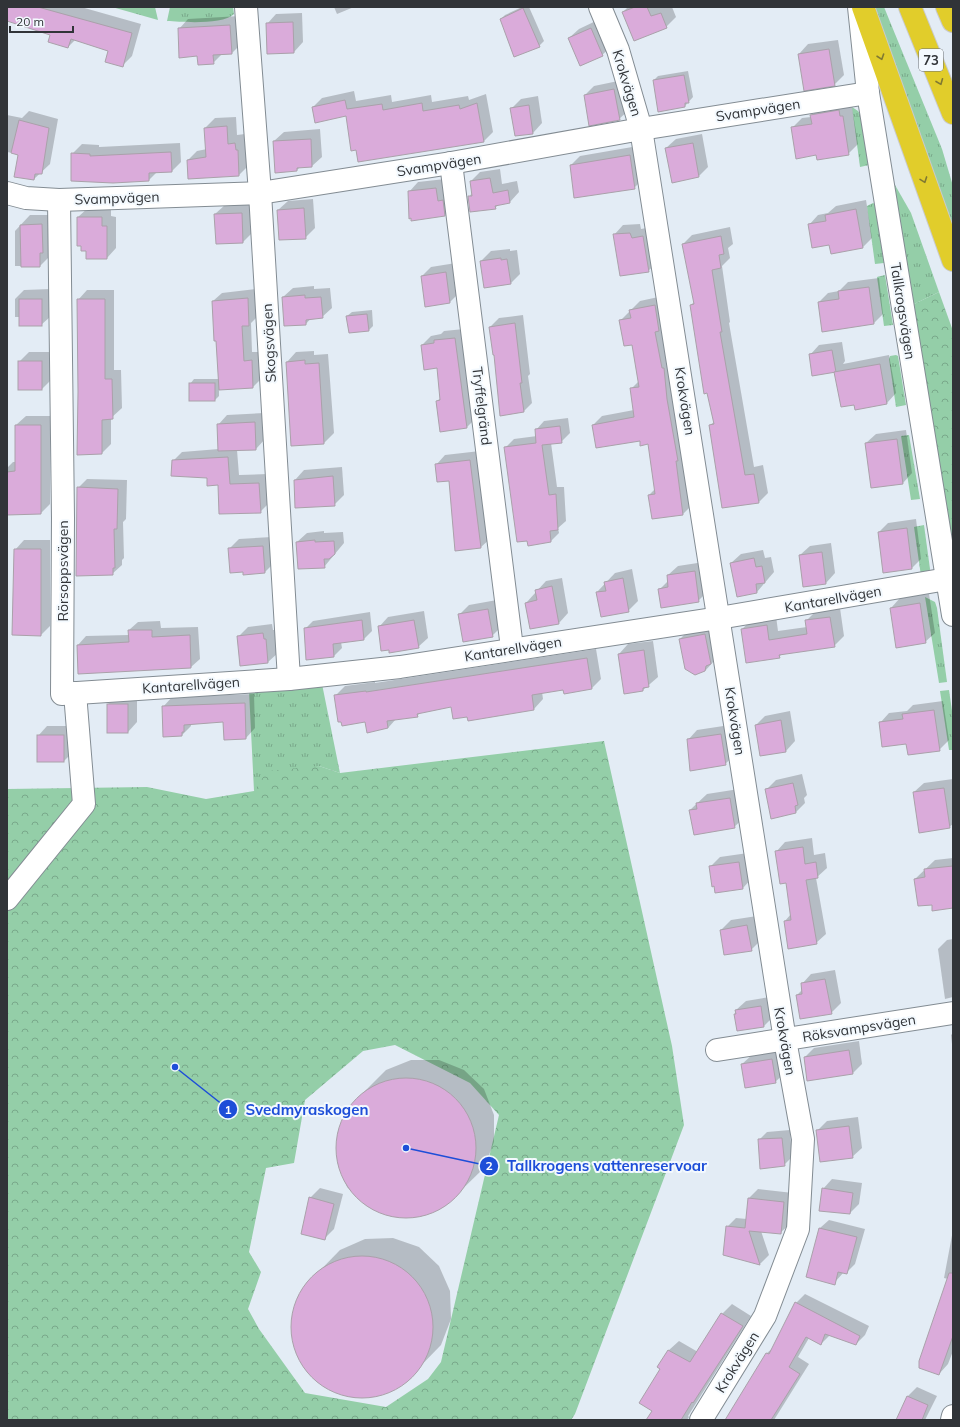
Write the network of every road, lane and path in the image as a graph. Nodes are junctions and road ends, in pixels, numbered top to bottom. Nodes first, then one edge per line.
1 (246, 7) edge
2 (600, 7) edge
3 (859, 7) edge
4 (863, 7) edge
5 (910, 7) edge
6 (947, 7) edge
7 (953, 21) edge
8 (868, 93) junction
9 (953, 113) edge
10 (641, 129) junction
11 (451, 163) junction
12 (7, 193) edge
13 (260, 193) junction
14 (59, 200) junction
15 (953, 260) edge
16 (947, 579) junction
17 (953, 615) edge
18 (719, 618) junction
19 (512, 648) junction
20 (288, 679) junction
21 (75, 693) junction
22 (7, 899) edge
23 (953, 1013) edge
24 (785, 1040) junction
25 (718, 1050) dead end
26 (953, 1416) edge
27 (701, 1420) edge
28 (952, 1420) edge

1 - 13 street, Skogsvägen
2 - 10 street, Krokvägen
3 - 8 street, Tallkrogsvägen
4 -> 15 highway
5 -> 9 highway, 73
6 - 7 highway
8 - 10 street, Svampvägen
8 - 16 street, Tallkrogsvägen
10 - 11 street, Svampvägen
10 - 18 street, Krokvägen
11 - 13 street, Svampvägen
11 - 19 street, Tryffelgränd
12 - 14 street, Svampvägen
13 - 14 street, Svampvägen
13 - 20 street, Skogsvägen
14 - 21 street, Rörsoppsvägen
16 - 17 street, Tallkrogsvägen
16 - 18 street, Kantarellvägen
18 - 19 street, Kantarellvägen
18 - 24 street, Krokvägen
19 - 20 street, Kantarellvägen
20 - 21 street, Kantarellvägen
21 - 22 street
23 - 24 street, Röksvampsvägen
24 - 25 street, Röksvampsvägen
24 - 27 street, Krokvägen
26 - 28 street

